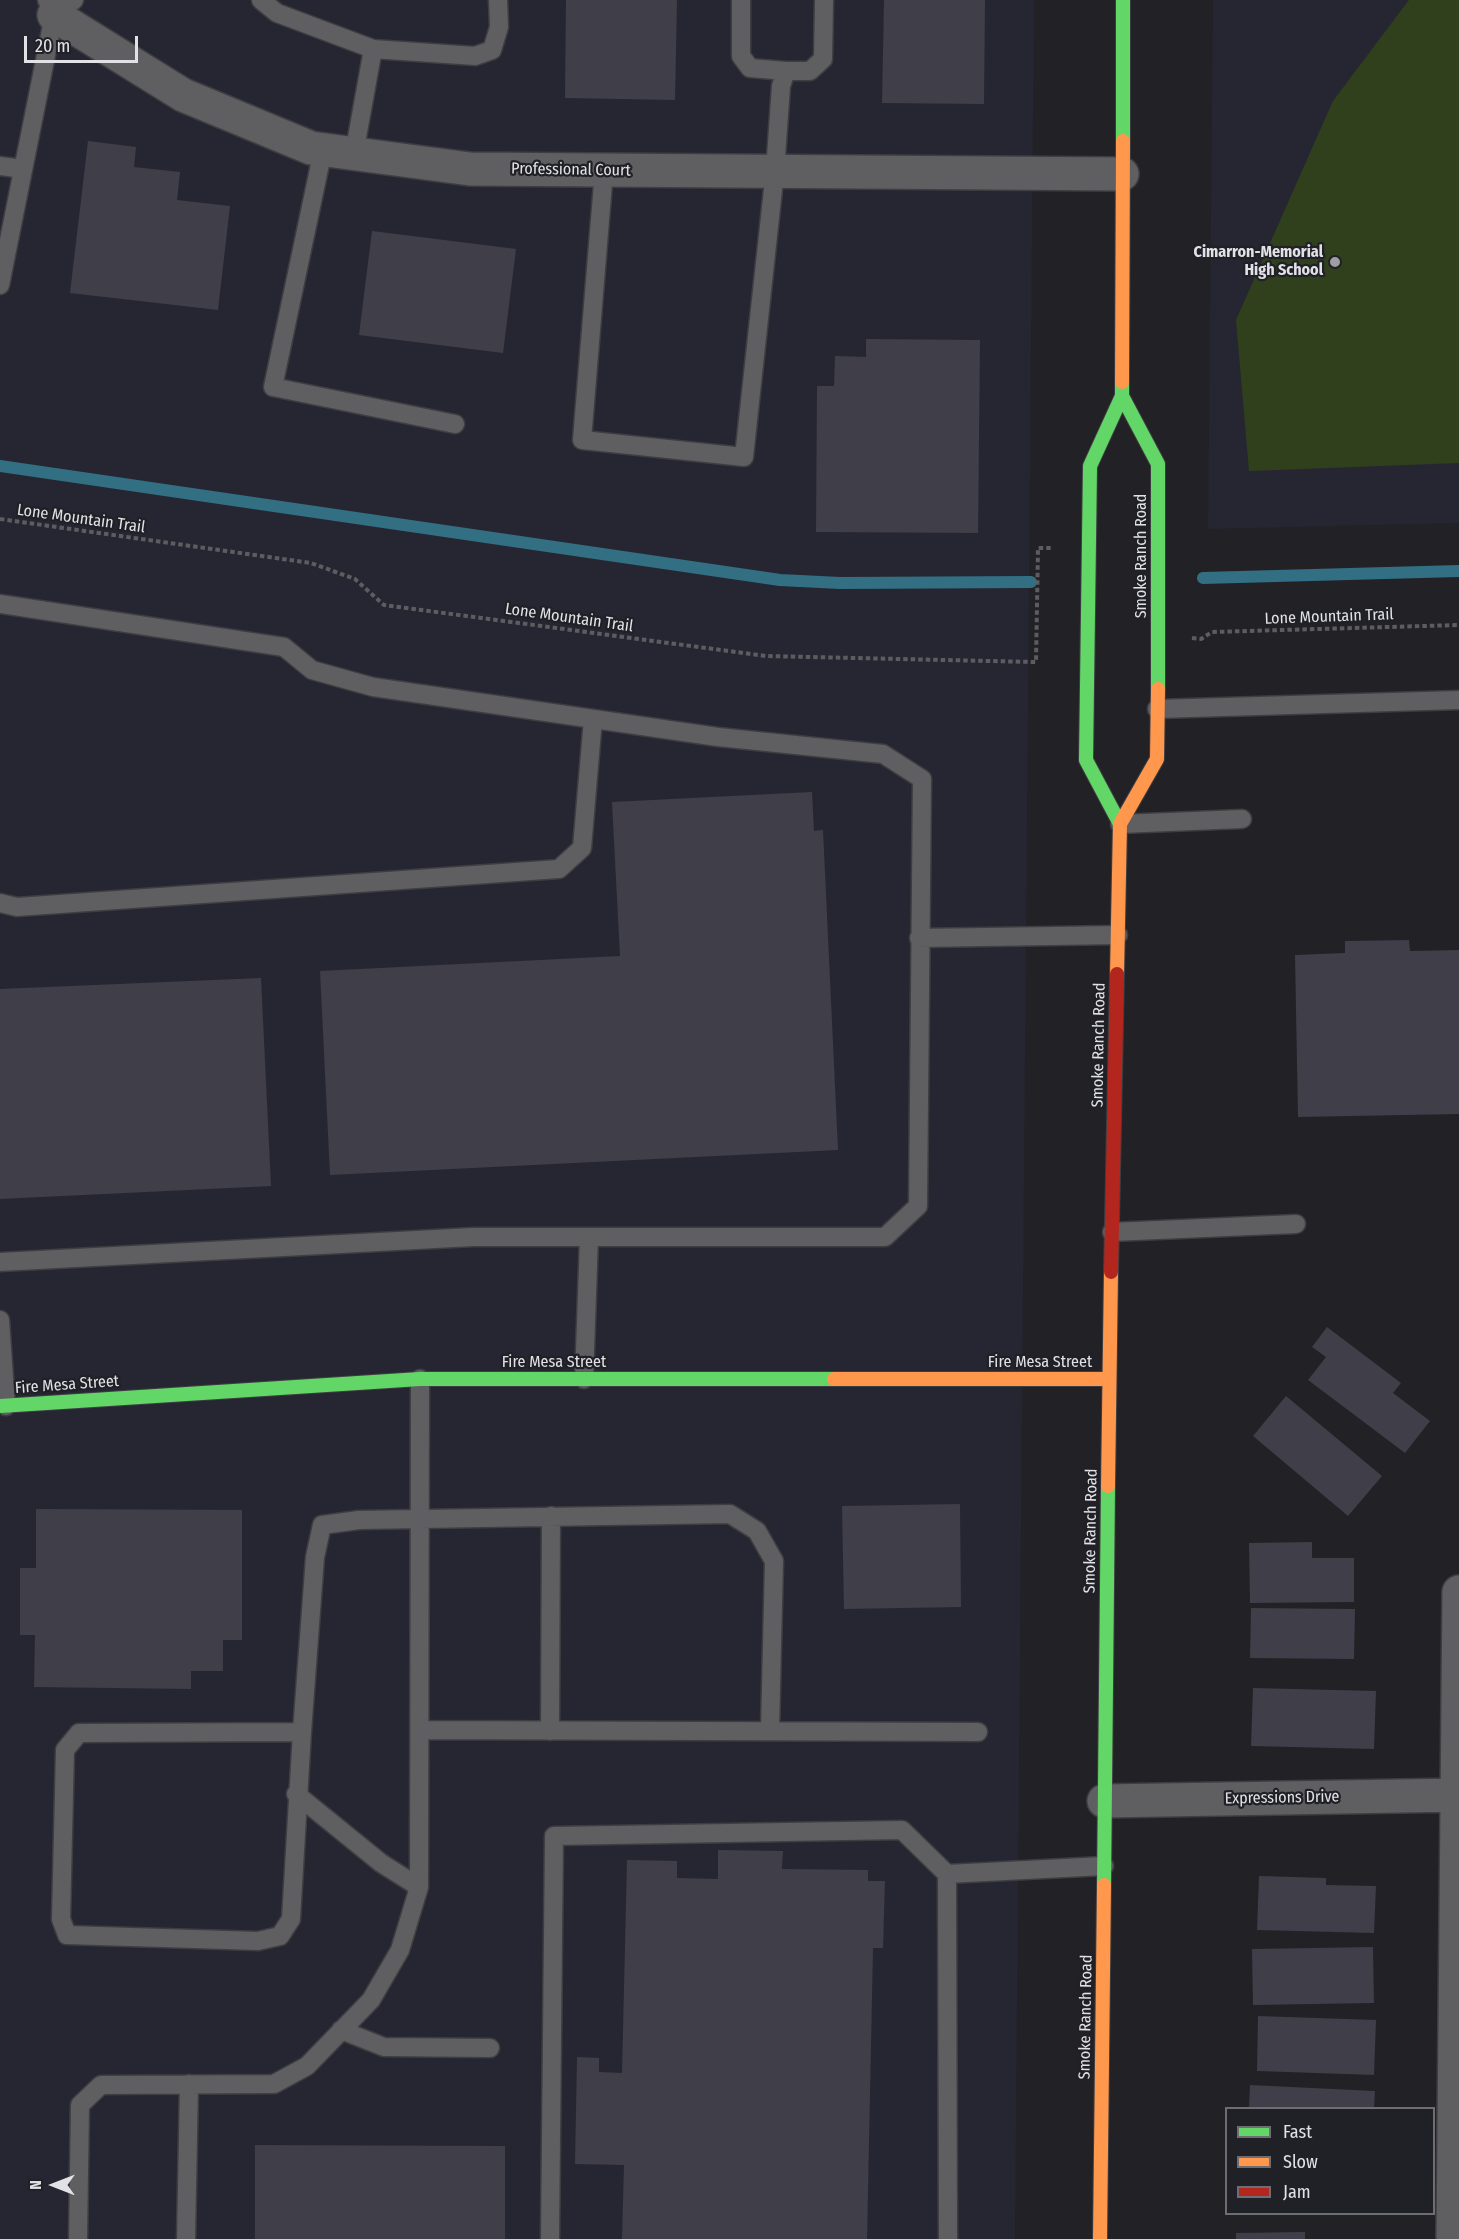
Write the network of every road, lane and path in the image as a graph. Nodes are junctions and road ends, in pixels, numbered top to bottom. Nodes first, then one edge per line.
1 (261, 0) edge
2 (498, 0) edge
3 (741, 0) edge
4 (824, 0) edge
5 (1124, 0) edge
6 (58, 5) edge
7 (373, 49) junction
8 (786, 71) junction
9 (339, 152) junction
10 (0, 166) edge
11 (23, 169) junction
12 (604, 171) junction
13 (775, 171) junction
14 (1122, 174) junction
15 (0, 285) edge
16 (1122, 396) junction
17 (455, 424) dead end
18 (0, 519) edge
19 (1038, 548) dead end
20 (0, 604) edge
21 (1459, 625) edge
22 (1201, 639) dead end
23 (1459, 700) edge
24 (1157, 709) junction
25 (593, 719) junction
26 (1242, 819) dead end
27 (1120, 824) junction
28 (0, 903) edge
29 (1118, 934) junction
30 (920, 938) junction
31 (1296, 1224) dead end
32 (1112, 1232) junction
33 (589, 1237) junction
34 (0, 1263) edge
35 (0, 1320) edge
36 (420, 1379) junction
37 (584, 1379) junction
38 (1109, 1379) junction
39 (3, 1406) edge
40 (551, 1516) junction
41 (418, 1520) junction
42 (1459, 1592) edge
43 (420, 1730) junction
44 (550, 1731) junction
45 (770, 1731) junction
46 (302, 1732) junction
47 (978, 1732) dead end
48 (296, 1794) junction
49 (1457, 1795) edge
50 (1104, 1801) junction
51 (1104, 1866) junction
52 (947, 1874) junction
53 (419, 1887) junction
54 (341, 2030) junction
55 (490, 2048) dead end
56 (189, 2084) junction
57 (1453, 2236) dead end
58 (78, 2239) edge
59 (186, 2239) edge
60 (550, 2239) edge
61 (948, 2239) edge
62 (1100, 2239) edge

1 - 7 lane
2 - 7 lane
3 - 8 lane
4 - 8 lane
5 - 14 main road, Smoke Ranch Road
6 - 9 street, Professional Court
6 - 11 lane
7 - 9 lane
8 - 13 lane
9 - 12 street, Professional Court
9 - 17 lane
10 - 11 lane
11 - 15 lane
12 - 13 street, Professional Court
12 - 13 lane
13 - 14 street, Professional Court
14 - 16 main road, Smoke Ranch Road
16 - 24 main road, Smoke Ranch Road
16 - 27 main road, Smoke Ranch Road
18 - 19 path, Lone Mountain Trail
20 - 25 lane
21 - 22 path, Lone Mountain Trail
23 - 24 lane
24 - 27 main road, Smoke Ranch Road
25 - 28 lane
25 - 30 lane
26 - 27 lane
27 - 29 main road, Smoke Ranch Road
29 - 30 lane
29 - 32 main road, Smoke Ranch Road
30 - 33 lane
31 - 32 lane
32 - 38 main road, Smoke Ranch Road
33 - 34 lane
33 - 37 lane
35 - 39 lane
36 - 37 main road, Fire Mesa Street
36 - 39 main road, Fire Mesa Street
36 - 41 lane
37 - 38 main road, Fire Mesa Street
38 - 50 main road, Smoke Ranch Road
40 - 41 lane
40 - 44 lane
40 - 45 lane
41 - 43 lane
41 - 46 lane
42 - 49 street
43 - 44 lane
43 - 53 lane
44 - 45 lane
45 - 47 lane
46 - 48 lane
46 - 48 lane
48 - 53 lane
49 - 50 street, Expressions Drive
49 - 57 street
50 - 51 main road, Smoke Ranch Road
51 - 52 lane
51 - 62 main road, Smoke Ranch Road
52 - 60 lane
52 - 61 lane
53 - 54 lane
54 - 55 lane
54 - 56 lane
56 - 58 lane
56 - 59 lane

